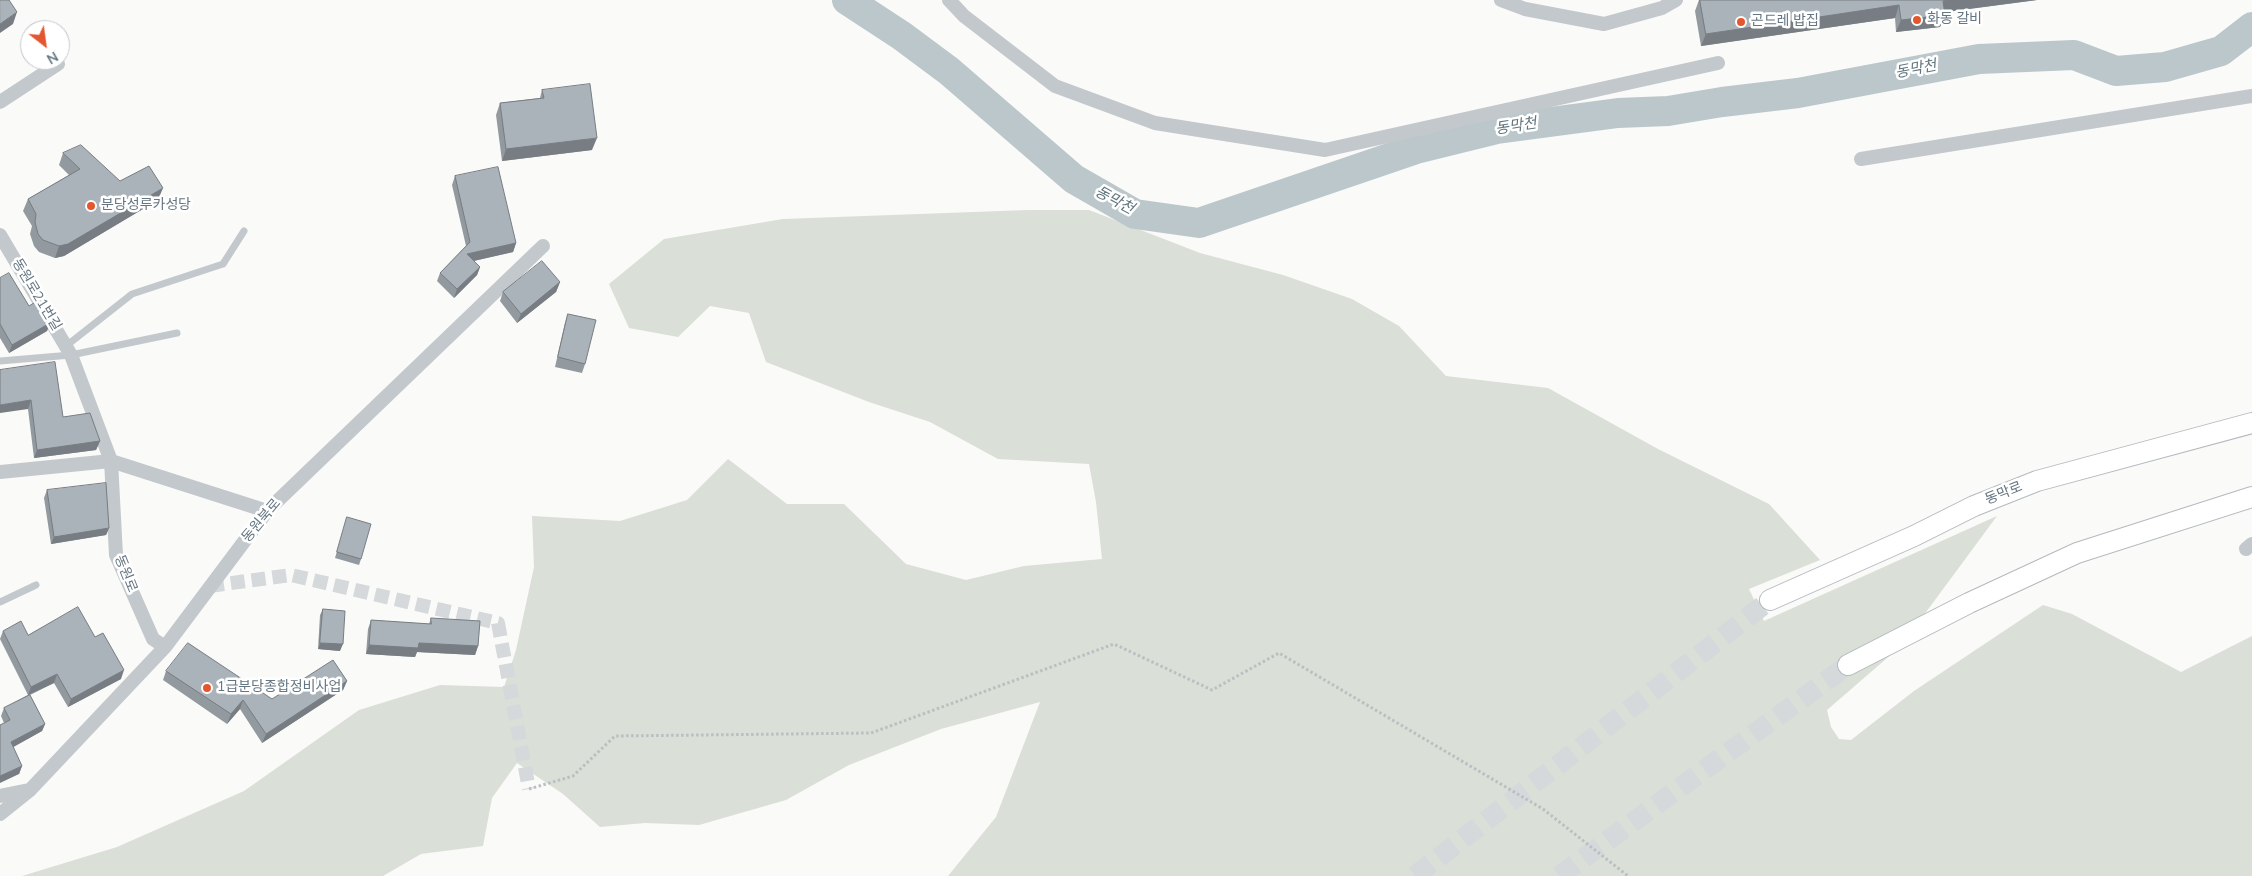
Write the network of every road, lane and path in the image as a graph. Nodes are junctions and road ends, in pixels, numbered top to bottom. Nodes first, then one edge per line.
1 (949, 0) edge
2 (1501, 0) edge
3 (1676, 0) edge
4 (1718, 63) dead end
5 (49, 70) edge
6 (2252, 96) edge
7 (0, 102) edge
8 (1861, 159) dead end
9 (244, 231) dead end
10 (0, 235) edge
11 (543, 246) dead end
12 (178, 333) dead end
13 (69, 350) junction
14 (0, 362) edge
15 (2252, 423) edge
16 (111, 461) junction
17 (0, 472) edge
18 (2252, 497) edge
19 (267, 511) junction
20 (36, 585) dead end
21 (1770, 600) tunnel mouth
22 (0, 602) edge
23 (165, 647) junction
24 (1848, 666) tunnel mouth
25 (529, 789) dead end
26 (30, 790) junction
27 (0, 796) edge
28 (0, 814) edge
29 (1628, 876) edge

1 - 4 street
2 - 3 street
5 - 7 street
6 - 8 street
9 - 13 lane
10 - 13 street, 동원로21번길
11 - 19 street, 동원북로
12 - 13 lane
13 - 14 lane
13 - 16 street, 동원로21번길
15 - 21 main road, 동막로
16 - 17 street
16 - 19 street
16 - 23 street, 동원로
18 - 24 main road
19 - 23 street, 동원북로
20 - 22 lane
23 - 26 street, 동원북로
25 - 29 path
26 - 27 street
26 - 28 street, 동원북로

